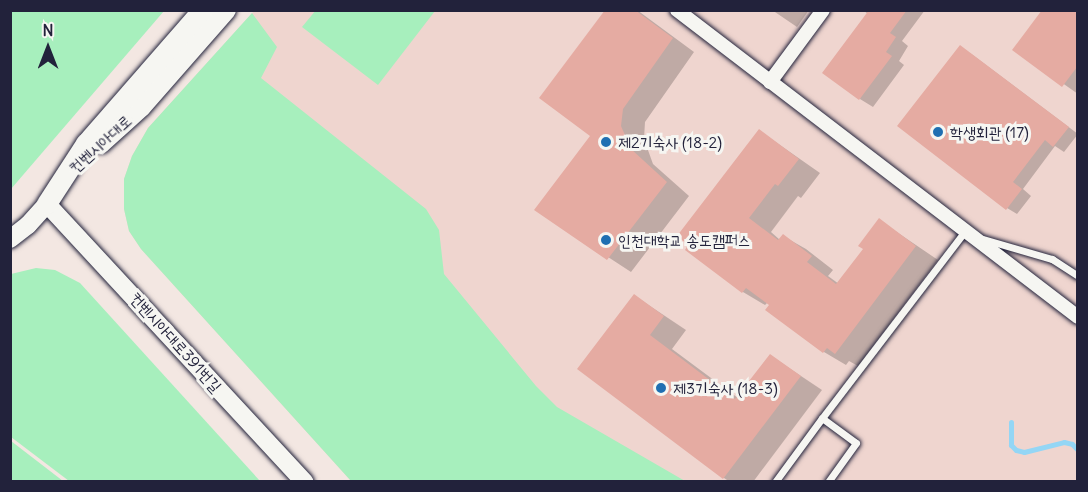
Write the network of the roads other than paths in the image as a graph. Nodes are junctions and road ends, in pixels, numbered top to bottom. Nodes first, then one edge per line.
1 (203, 10) edge
2 (226, 10) edge
3 (677, 10) edge
4 (823, 10) edge
5 (770, 82) junction
6 (66, 175) junction
7 (47, 204) junction
8 (968, 234) junction
9 (10, 239) edge
10 (1077, 276) edge
11 (1077, 316) edge
12 (822, 418) junction
13 (304, 482) edge
14 (775, 482) edge
15 (828, 482) edge

1 - 6 main road, 컨벤시아대로
2 - 6 main road, 컨벤시아대로
3 - 5 street
4 - 5 street
5 - 8 street
6 - 7 main road
7 - 9 street
7 - 13 street, 컨벤시아대로391번길
8 - 10 lane
8 - 11 street
8 - 12 lane
12 - 14 lane
12 - 15 lane

